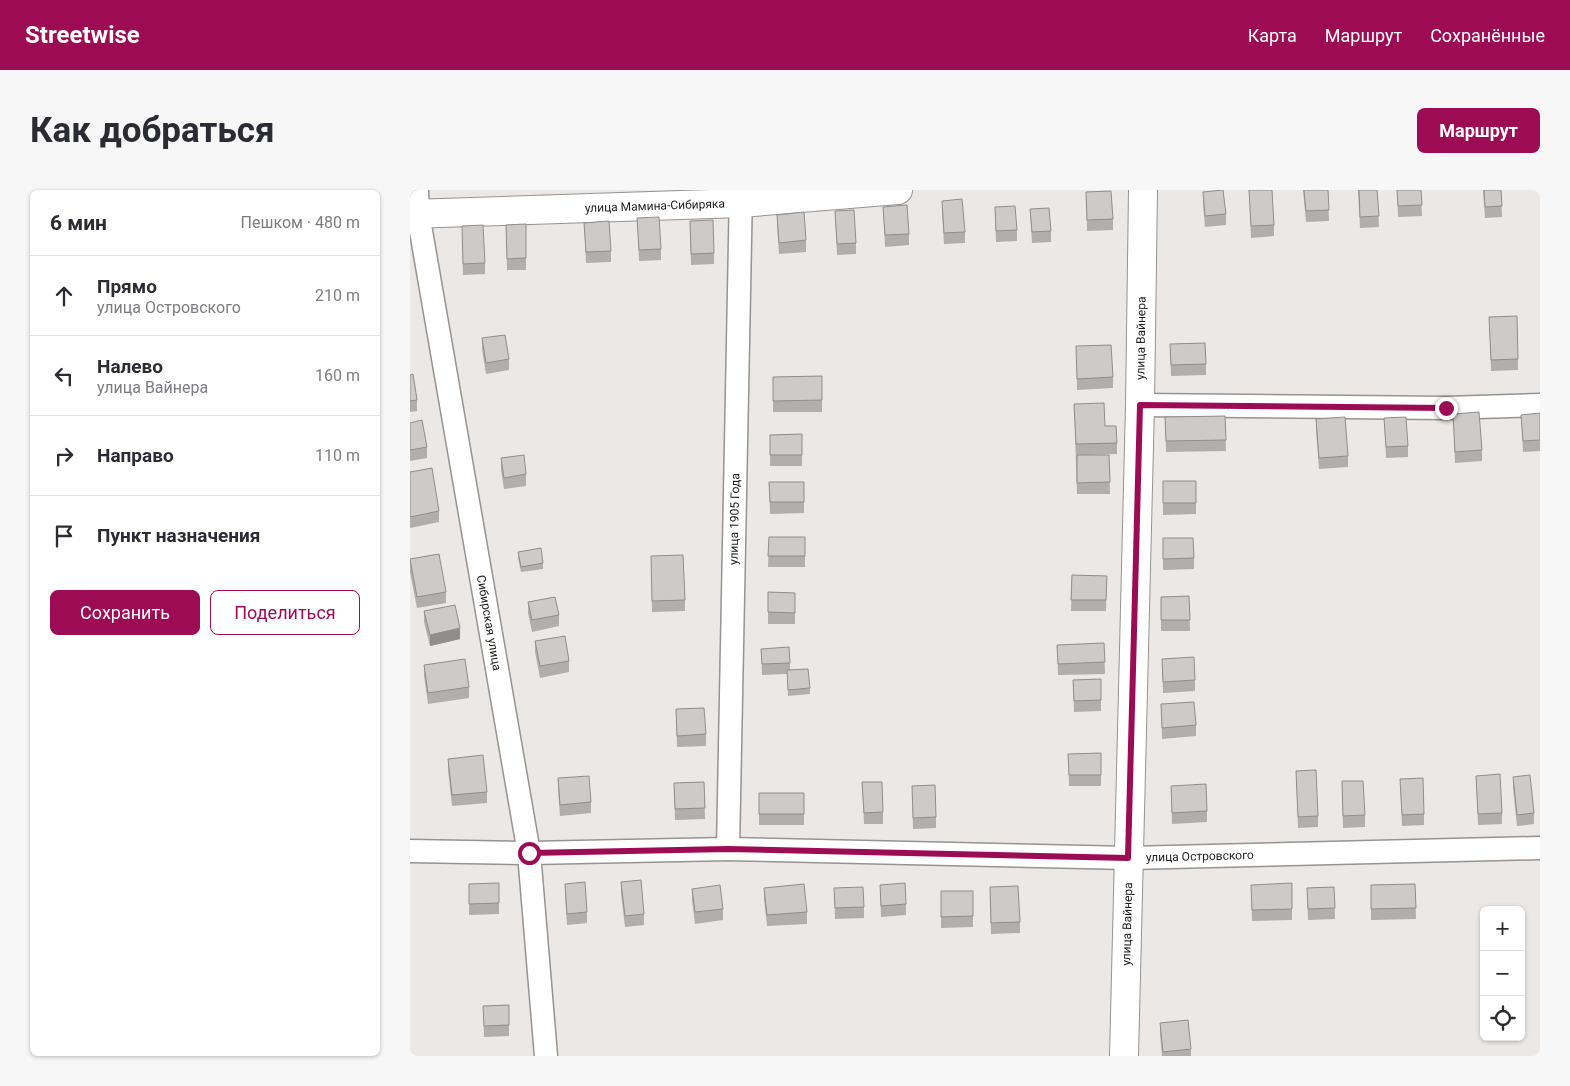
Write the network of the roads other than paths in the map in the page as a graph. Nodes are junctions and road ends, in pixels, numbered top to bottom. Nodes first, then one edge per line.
1 (898, 190) edge
2 (1143, 190) edge
3 (741, 196) edge
4 (415, 206) edge
5 (1140, 405) junction
6 (1540, 405) edge
7 (1540, 848) edge
8 (728, 849) junction
9 (410, 851) edge
10 (529, 853) junction
11 (1128, 858) junction
12 (546, 1056) edge
13 (1124, 1056) edge

1 - 3 street, улица Мамина-Сибиряка
2 - 5 street, улица Вайнера
3 - 4 street, улица Мамина-Сибиряка
3 - 8 street, улица 1905 Года
4 - 10 street, Сибирская улица
5 - 6 street
5 - 11 street, улица Вайнера
7 - 11 street, улица Островского
8 - 10 street, улица Островского
8 - 11 street, улица Островского
9 - 10 street, улица Островского
10 - 12 street, Сибирская улица
11 - 13 street, улица Вайнера

